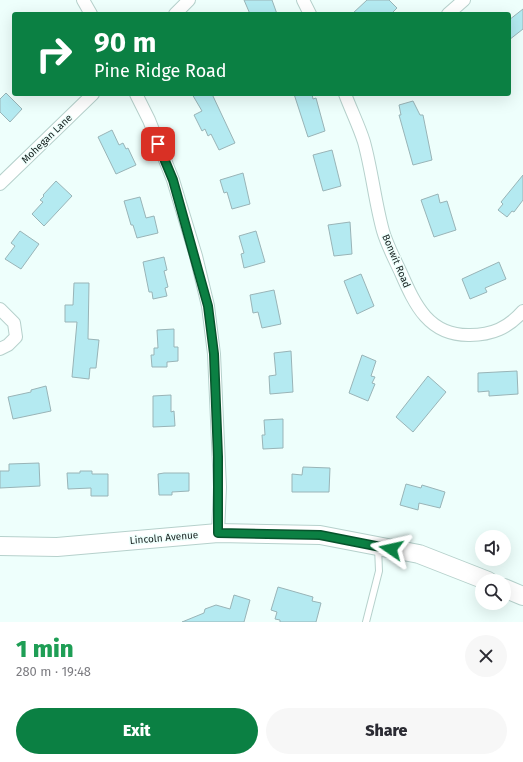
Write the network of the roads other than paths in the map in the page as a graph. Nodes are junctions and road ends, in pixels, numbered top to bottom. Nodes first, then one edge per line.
1 (83, 0) edge
2 (189, 0) edge
3 (304, 0) edge
4 (464, 0) edge
5 (90, 12) edge
6 (177, 12) edge
7 (309, 12) edge
8 (450, 12) edge
9 (91, 96) edge
10 (137, 96) edge
11 (347, 96) edge
12 (0, 184) edge
13 (0, 309) edge
14 (523, 311) edge
15 (0, 349) edge
16 (218, 533) junction
17 (0, 546) edge
18 (377, 546) junction
19 (475, 576) edge
20 (511, 591) edge
21 (523, 596) edge
22 (366, 622) edge

1 - 5 street
2 - 6 street
3 - 7 street
4 - 8 street
9 - 12 street, Mohegan Lane
10 - 16 street
11 - 14 street, Bonwit Road
13 - 15 street
16 - 17 street, Lincoln Avenue
16 - 18 street, Lincoln Avenue
18 - 19 street, Lincoln Avenue
18 - 22 lane
20 - 21 street

